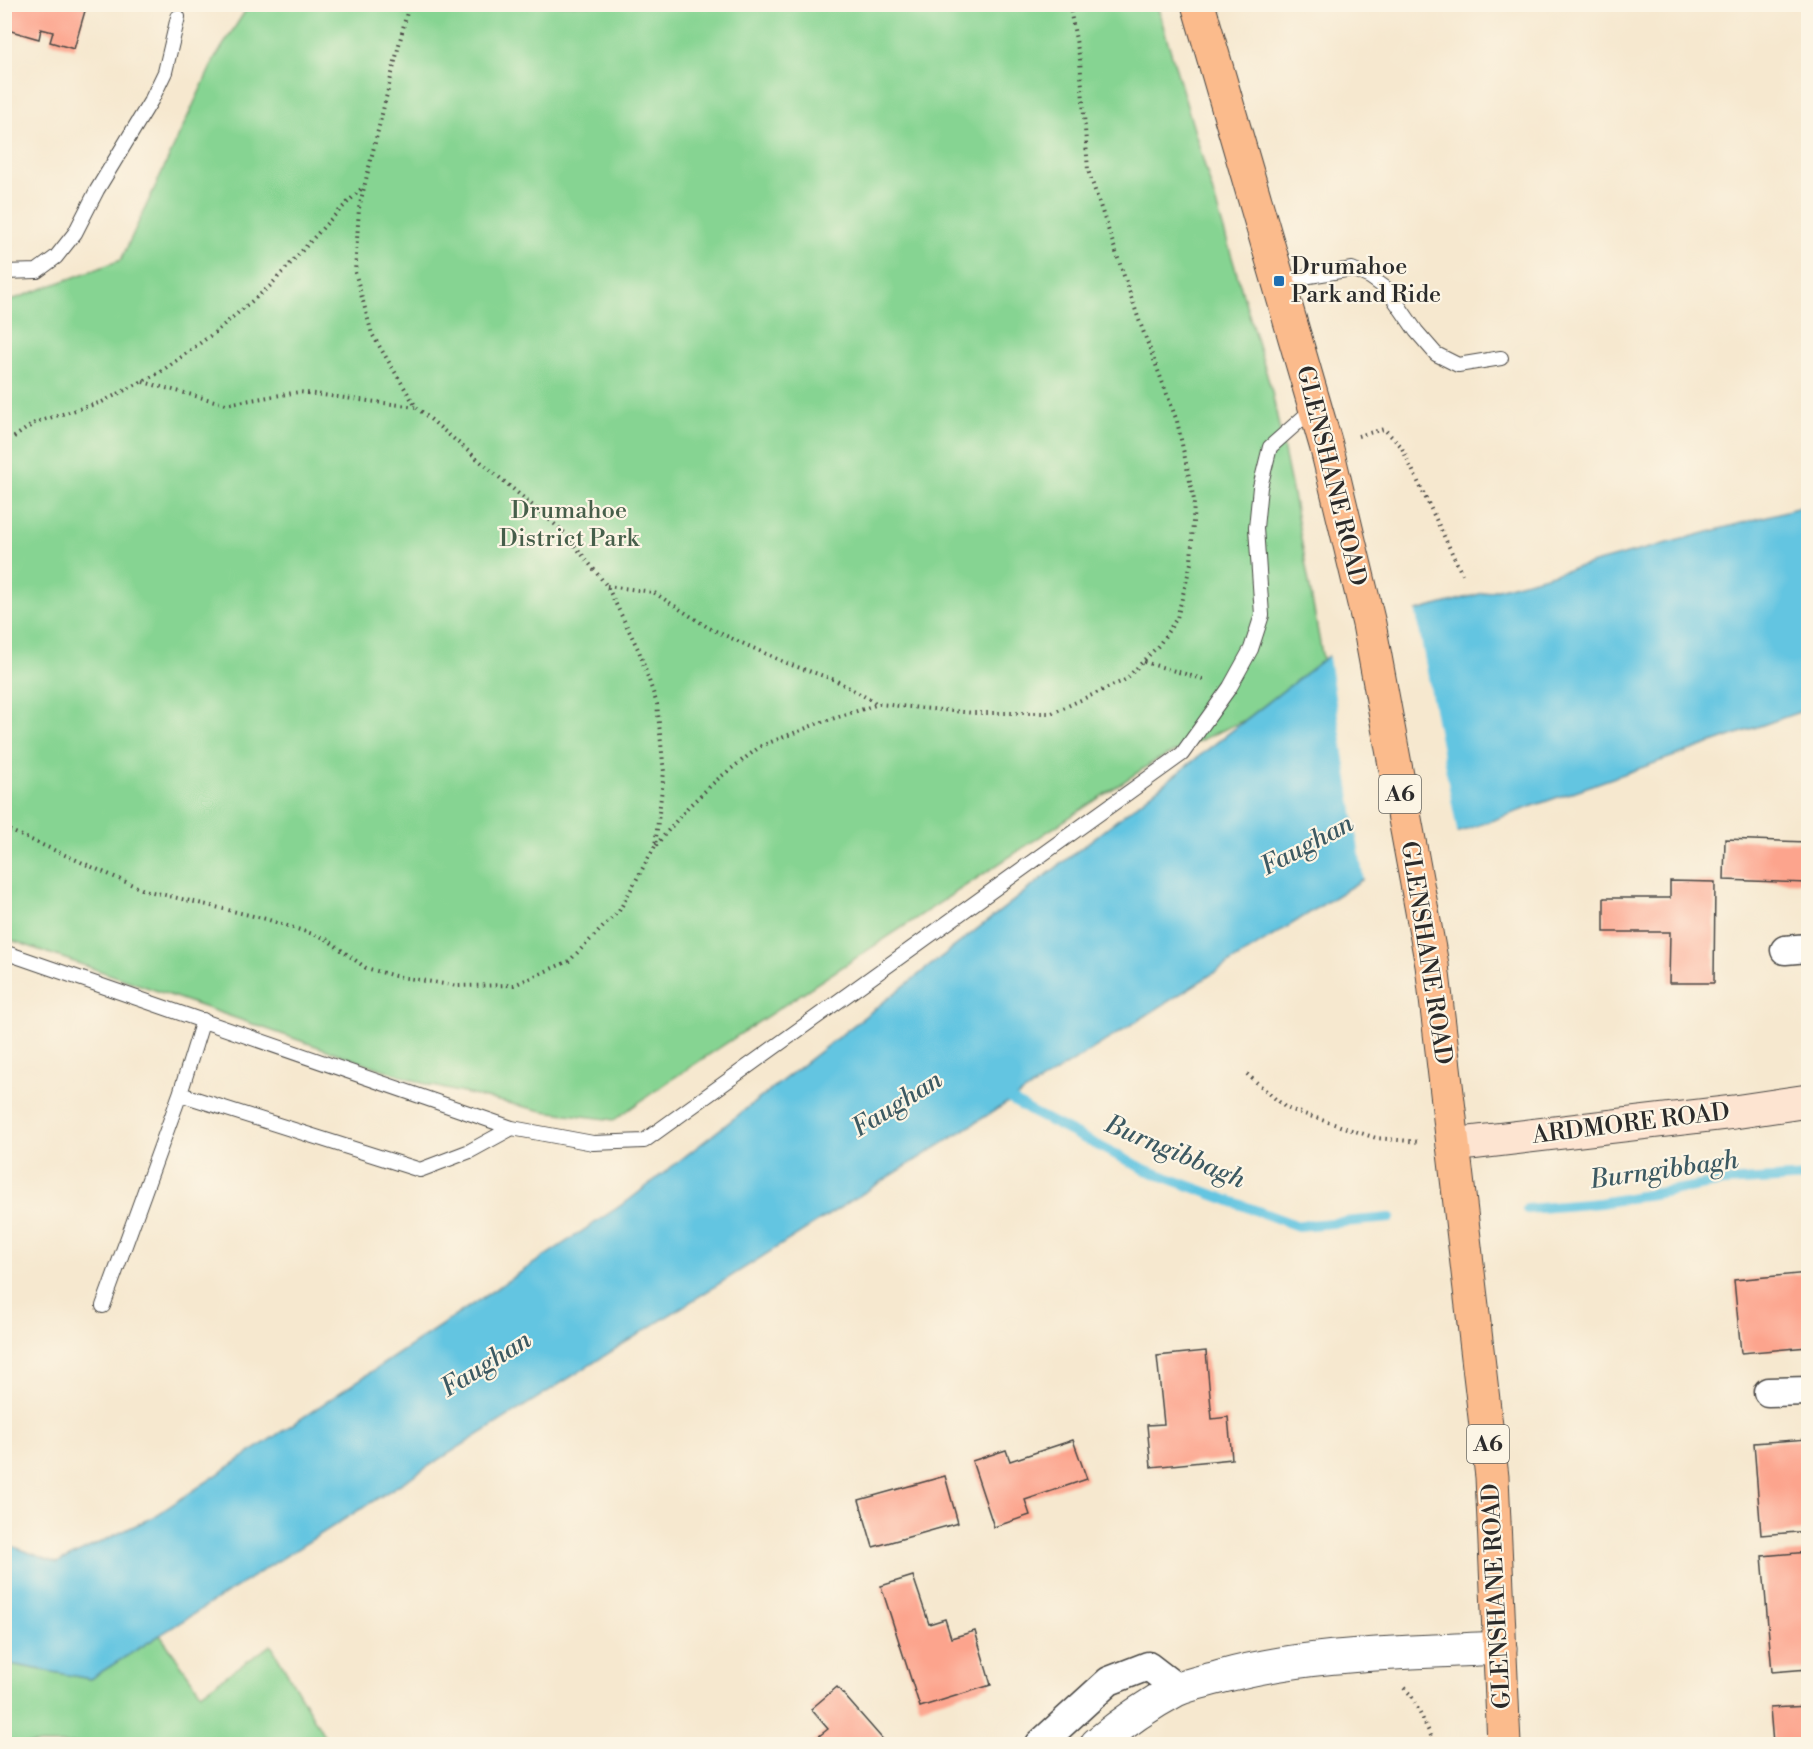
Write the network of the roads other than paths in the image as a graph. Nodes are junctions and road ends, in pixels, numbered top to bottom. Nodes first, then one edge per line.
1 (1198, 4) edge
2 (178, 17) dead end
3 (4, 272) edge
4 (1279, 281) junction
5 (1501, 358) dead end
6 (1315, 406) junction
7 (4, 952) edge
8 (203, 1020) junction
9 (180, 1094) junction
10 (1809, 1101) edge
11 (512, 1128) junction
12 (1454, 1145) junction
13 (104, 1306) dead end
14 (1809, 1391) edge
15 (1768, 1392) dead end
16 (1500, 1648) junction
17 (1178, 1689) junction
18 (1040, 1744) edge
19 (1097, 1744) edge
20 (1504, 1744) edge

1 - 4 highway, GLENSHANE ROAD / A6
2 - 3 lane
4 - 5 lane
4 - 6 highway, GLENSHANE ROAD / A6
6 - 11 lane
6 - 12 highway, GLENSHANE ROAD / A6
7 - 8 lane
8 - 9 lane
8 - 11 lane
9 - 11 lane
9 - 13 lane
10 - 12 main road, ARDMORE ROAD
12 - 16 highway, GLENSHANE ROAD / A6
14 - 15 street
16 - 17 street
16 - 20 highway, GLENSHANE ROAD / A6
17 - 18 street
17 - 19 street

